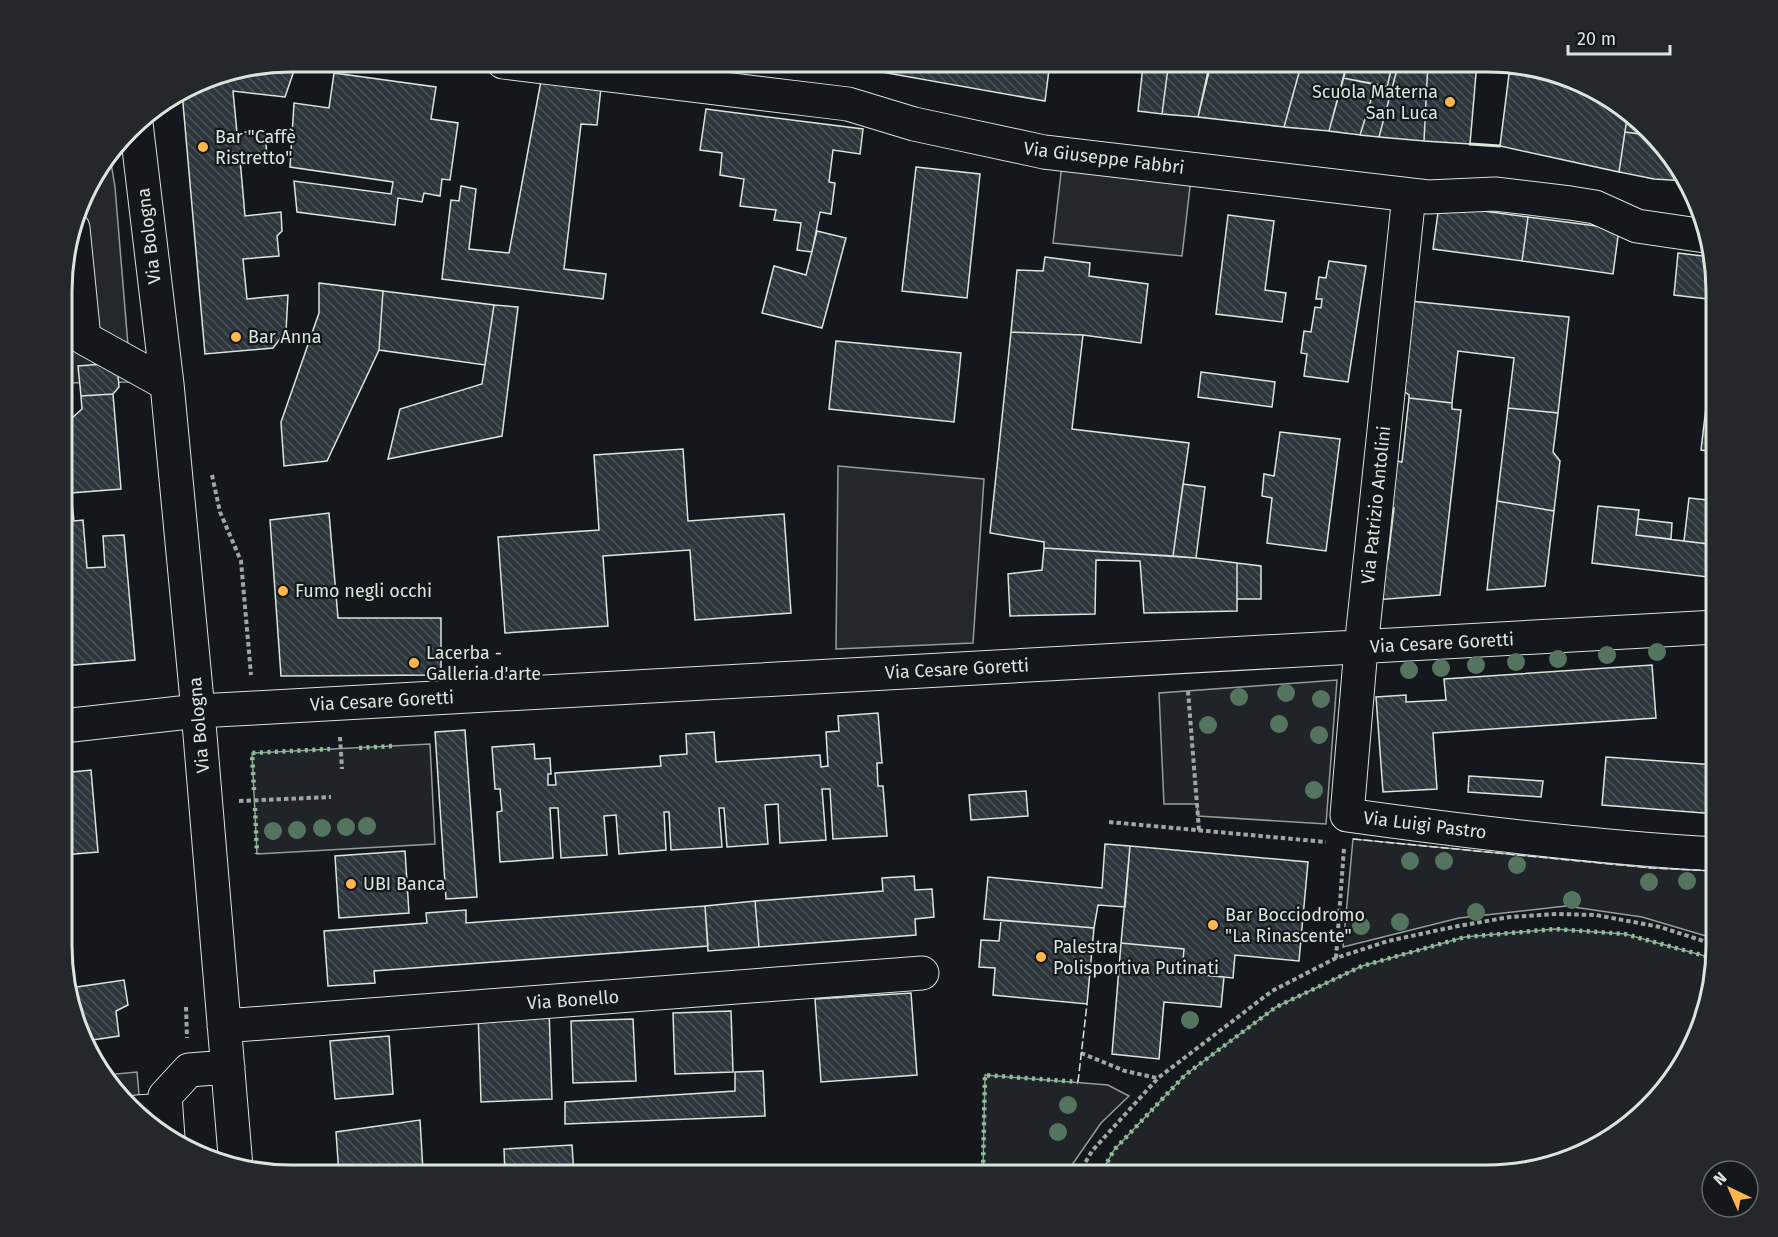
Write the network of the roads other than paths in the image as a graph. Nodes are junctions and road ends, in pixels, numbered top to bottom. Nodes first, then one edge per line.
1 (585, 72) edge
2 (137, 135) edge
3 (1409, 195) junction
4 (1699, 235) edge
5 (75, 252) edge
6 (167, 384) junction
7 (1706, 628) edge
8 (1361, 648) junction
9 (198, 711) junction
10 (72, 725) edge
11 (1346, 829) joint
12 (1706, 853) edge
13 (922, 973) dead end
14 (224, 1026) junction
15 (228, 1067) junction
16 (157, 1120) edge
17 (235, 1158) edge

1 - 3 street, Via Giuseppe Fabbri
2 - 6 street, Via Bologna
3 - 4 street, Via Giuseppe Fabbri
3 - 8 street, Via Patrizio Antolini
5 - 6 street
6 - 9 street, Via Bologna
7 - 8 street, Via Cesare Goretti
8 - 9 street, Via Cesare Goretti
8 - 11 street, Via Patrizio Antolini
9 - 10 street, Via Cesare Goretti
9 - 14 street, Via Bologna
11 - 12 street, Via Luigi Pastro
13 - 14 street, Via Bonello
14 - 15 street, Via Bologna
15 - 16 street
15 - 17 street, Via Bologna

